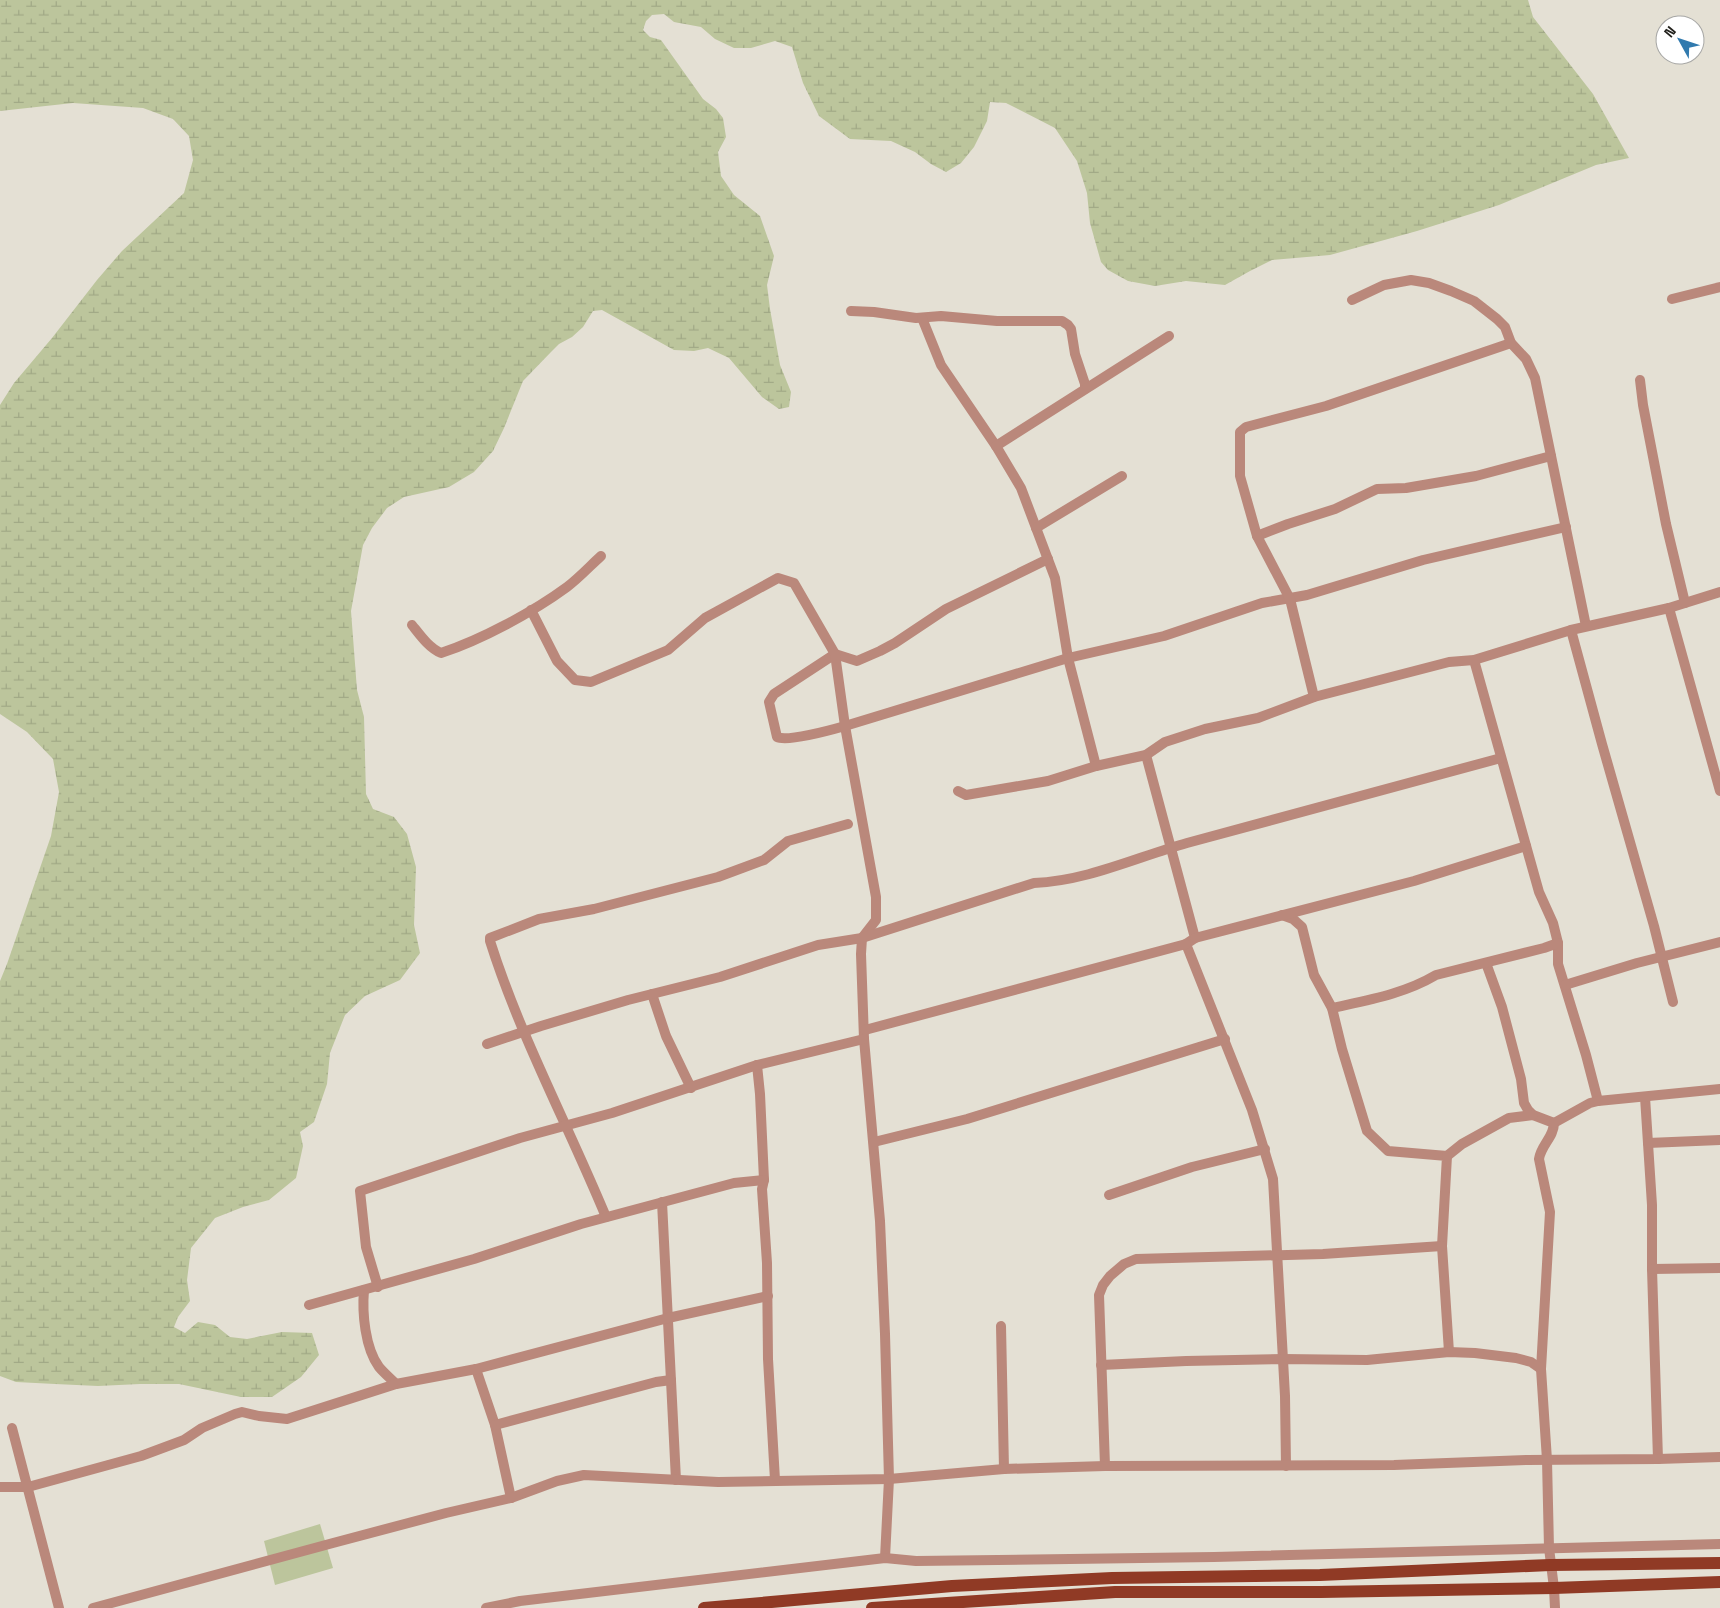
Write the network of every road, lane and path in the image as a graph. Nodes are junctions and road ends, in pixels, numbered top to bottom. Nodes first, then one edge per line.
1 (1720, 287) edge
2 (1672, 299) dead end
3 (1352, 300) dead end
4 (851, 312) dead end
5 (922, 318) junction
6 (1169, 336) dead end
7 (1511, 343) junction
8 (1640, 380) dead end
9 (1085, 389) junction
10 (996, 446) junction
11 (1552, 456) junction
12 (1122, 476) dead end
13 (1566, 527) junction
14 (1036, 528) junction
15 (1257, 536) junction
16 (601, 556) dead end
17 (1048, 559) junction
18 (1720, 592) edge
19 (1290, 599) junction
20 (1685, 603) junction
21 (1669, 608) junction
22 (531, 610) junction
23 (412, 625) dead end
24 (1586, 626) junction
25 (1571, 630) junction
26 (835, 654) junction
27 (1068, 658) junction
28 (1474, 660) junction
29 (1314, 697) junction
30 (845, 726) junction
31 (1146, 755) junction
32 (1502, 758) junction
33 (1096, 766) junction
34 (958, 791) dead end
35 (1720, 791) edge
36 (848, 824) dead end
37 (1526, 846) junction
38 (1170, 848) junction
39 (1282, 915) junction
40 (862, 938) junction
41 (1190, 941) junction
42 (1720, 942) edge
43 (1558, 943) junction
44 (1662, 957) junction
45 (1486, 963) junction
46 (1565, 985) junction
47 (652, 994) junction
48 (1673, 1002) dead end
49 (1332, 1008) junction
50 (524, 1032) junction
51 (865, 1034) junction
52 (1225, 1039) junction
53 (487, 1044) dead end
54 (756, 1065) junction
55 (691, 1088) junction
56 (1720, 1089) edge
57 (1645, 1097) junction
58 (1598, 1101) junction
59 (1533, 1114) junction
60 (1554, 1123) junction
61 (565, 1125) junction
62 (1720, 1140) edge
63 (874, 1142) junction
64 (1648, 1143) junction
65 (1265, 1149) junction
66 (1446, 1156) junction
67 (764, 1180) junction
68 (1110, 1195) dead end
69 (662, 1202) junction
70 (606, 1217) junction
71 (1442, 1246) junction
72 (1277, 1255) junction
73 (1720, 1268) edge
74 (1652, 1269) junction
75 (378, 1287) junction
76 (364, 1290) junction
77 (768, 1296) junction
78 (309, 1305) dead end
79 (668, 1318) junction
80 (1001, 1326) dead end
81 (1449, 1352) junction
82 (1283, 1359) junction
83 (1101, 1366) junction
84 (476, 1369) junction
85 (1541, 1369) junction
86 (671, 1380) junction
87 (396, 1384) junction
88 (495, 1425) junction
89 (12, 1428) dead end
90 (1720, 1457) edge
91 (1658, 1459) junction
92 (1547, 1460) junction
93 (1105, 1466) junction
94 (1286, 1466) junction
95 (1004, 1469) junction
96 (889, 1479) junction
97 (676, 1480) junction
98 (775, 1480) junction
99 (0, 1487) edge
100 (28, 1487) junction
101 (511, 1498) junction
102 (1720, 1544) edge
103 (1549, 1548) junction
104 (885, 1558) junction
105 (1720, 1562) edge
106 (1550, 1565) junction
107 (1720, 1582) edge
108 (1554, 1588) junction
109 (960, 1605) edge
110 (59, 1608) edge
111 (93, 1608) edge
112 (486, 1608) edge
113 (704, 1608) edge
114 (872, 1608) edge
115 (1555, 1608) edge

1 - 2 street
3 - 7 street
4 - 5 street
5 - 9 street
5 - 10 street
6 - 9 street
7 - 11 street
7 - 15 street
8 - 20 street
9 - 10 street
10 - 14 street
11 - 13 street
11 - 15 street
12 - 14 street
13 - 19 street
13 - 24 street
14 - 17 street
15 - 19 street
16 - 22 street
17 - 26 street
17 - 27 street
18 - 20 street
19 - 27 street
19 - 29 street
20 - 21 street
21 - 24 street
21 - 35 street
22 - 23 street
22 - 26 street
24 - 25 street
25 - 28 street
25 - 44 street
26 - 30 street
26 - 30 street
27 - 30 street
27 - 33 street
28 - 29 street
28 - 32 street
29 - 31 street
30 - 40 street
31 - 33 street
31 - 38 street
32 - 37 street
32 - 38 street
33 - 34 street
36 - 50 street
37 - 39 street
37 - 43 street
38 - 40 street
38 - 41 street
39 - 41 street
39 - 49 street
40 - 47 street
40 - 51 street
41 - 51 street
41 - 52 street
42 - 44 street
43 - 45 street
43 - 46 street
44 - 46 street
44 - 48 street
45 - 49 street
45 - 59 street
46 - 58 street
47 - 50 street
47 - 55 street
49 - 66 street
50 - 53 street
50 - 61 street
51 - 54 street
51 - 63 street
52 - 63 street
52 - 65 street
54 - 55 street
54 - 67 street
55 - 61 street
56 - 57 street
57 - 58 street
57 - 64 street
58 - 60 street
59 - 60 street
59 - 66 street
60 - 85 street
61 - 70 street
61 - 75 street
62 - 64 street
63 - 96 street
64 - 74 street
65 - 68 street
65 - 72 street
66 - 71 street
67 - 69 street
67 - 77 street
69 - 70 street
69 - 79 street
70 - 75 street
71 - 72 street
71 - 81 street
72 - 82 street
72 - 83 street
73 - 74 street
74 - 91 street
75 - 76 street
76 - 78 street
76 - 87 street
77 - 79 street
77 - 98 street
79 - 84 street
79 - 86 street
80 - 95 street
81 - 82 street
81 - 85 street
82 - 83 street
82 - 94 street
83 - 93 street
84 - 87 street
84 - 88 street
85 - 92 street
86 - 88 street
86 - 97 street
87 - 100 street
88 - 101 street
89 - 100 street
90 - 91 street
91 - 92 street
92 - 94 street
92 - 103 street
93 - 94 street
93 - 95 street
95 - 96 street
96 - 98 street
96 - 104 street
97 - 98 street
97 - 101 street
99 - 100 street
100 - 110 street
101 - 111 street
102 - 103 street
103 - 104 street
103 - 106 street
104 - 112 street
105 - 106 main road
106 - 108 street
106 - 113 main road
107 - 108 main road
108 - 109 main road
108 - 115 street
109 - 114 main road

